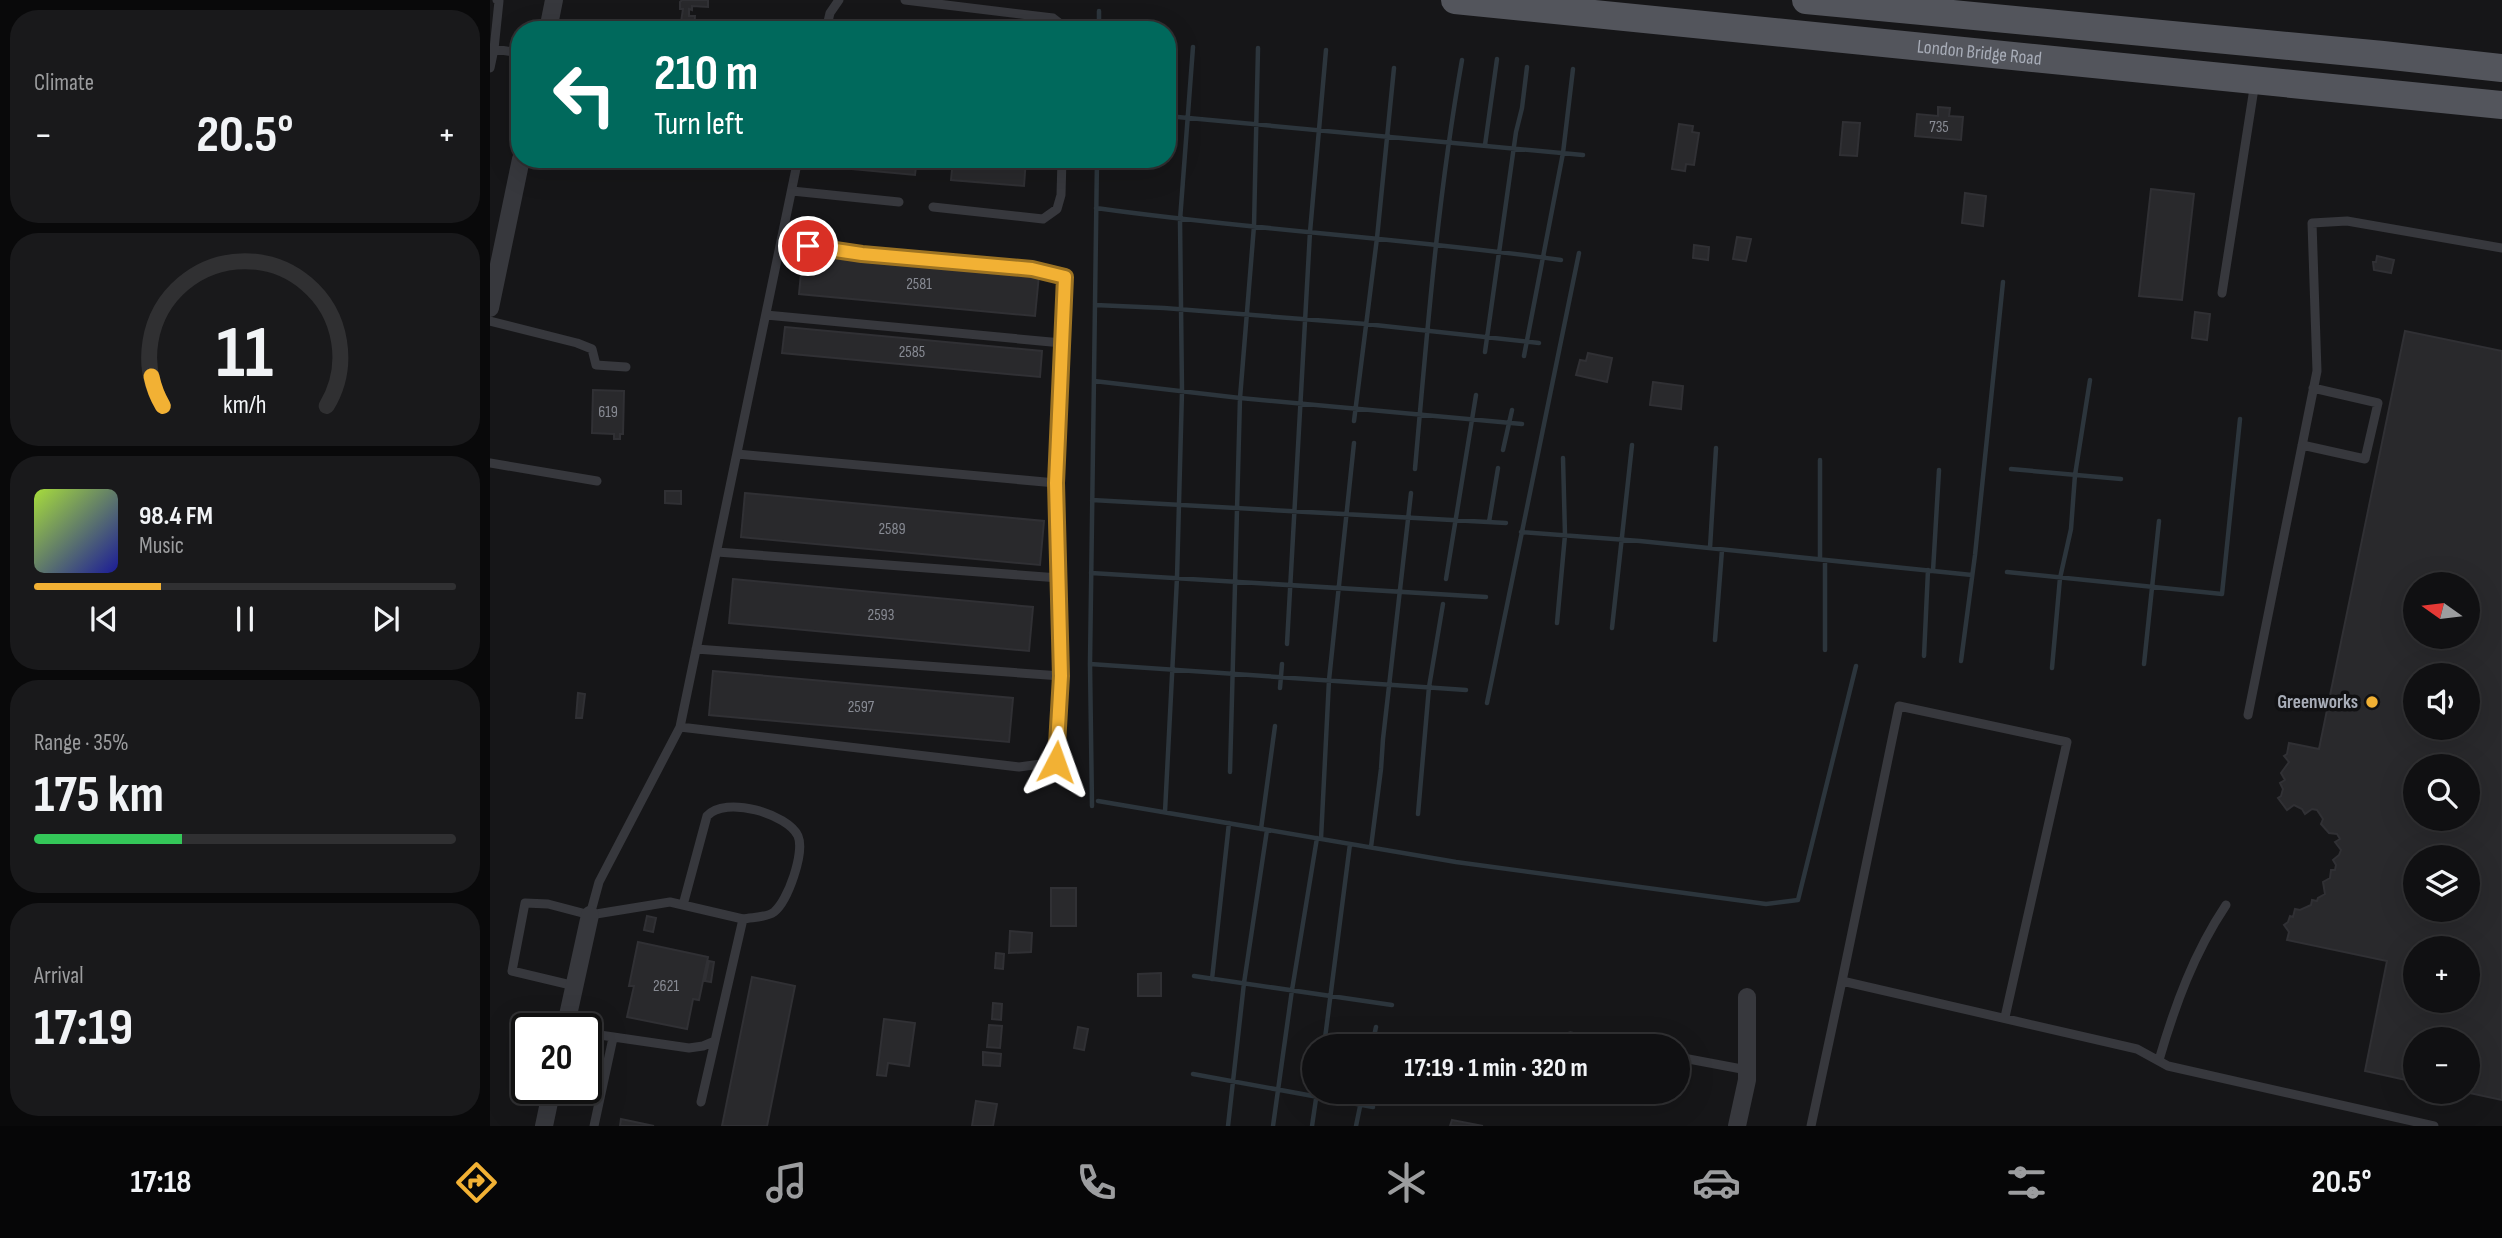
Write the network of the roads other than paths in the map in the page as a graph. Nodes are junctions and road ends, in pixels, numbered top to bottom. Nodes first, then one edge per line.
1 (497, 0) edge
2 (554, 0) edge
3 (839, 0) edge
4 (905, 0) edge
5 (1455, 0) edge
6 (1806, 0) edge
7 (1485, 1) edge
8 (550, 21) edge
9 (828, 21) edge
10 (1057, 21) edge
11 (2046, 24) junction
12 (494, 49) junction
13 (511, 52) edge
14 (2043, 59) junction
15 (490, 68) edge
16 (2502, 68) edge
17 (2255, 81) junction
18 (2502, 106) edge
19 (519, 168) edge
20 (796, 168) edge
21 (1062, 168) edge
22 (792, 191) junction
23 (899, 202) dead end
24 (933, 206) dead end
25 (781, 243) junction
26 (2502, 248) edge
27 (2222, 293) dead end
28 (490, 309) edge
29 (766, 314) junction
30 (490, 321) edge
31 (1062, 343) junction
32 (626, 368) dead end
33 (2314, 388) junction
34 (2302, 445) junction
35 (737, 454) junction
36 (490, 463) edge
37 (597, 481) dead end
38 (1056, 483) junction
39 (717, 552) junction
40 (1059, 578) junction
41 (696, 649) junction
42 (1061, 676) junction
43 (2248, 715) dead end
44 (680, 727) junction
45 (683, 905) junction
46 (2226, 905) dead end
47 (590, 915) junction
48 (743, 919) junction
49 (1842, 981) junction
50 (575, 986) junction
51 (1747, 997) dead end
52 (569, 1013) edge
53 (2005, 1017) junction
54 (602, 1036) edge
55 (613, 1038) junction
56 (715, 1041) junction
57 (1690, 1059) edge
58 (2159, 1060) junction
59 (1747, 1070) junction
60 (701, 1102) dead end
61 (549, 1104) edge
62 (544, 1126) edge
63 (594, 1126) edge
64 (1737, 1126) edge
65 (1811, 1126) edge
66 (2434, 1126) edge

1 - 12 lane
2 - 8 street
3 - 9 lane
4 - 10 lane
5 - 7 main road, London Bridge Road
6 - 11 main road, London Bridge Road
7 - 14 main road, London Bridge Road
11 - 14 main road
11 - 16 main road, London Bridge Road
12 - 13 lane
12 - 15 lane
14 - 17 main road, London Bridge Road
17 - 18 main road, London Bridge Road
17 - 27 lane
19 - 28 street
20 - 22 lane
21 - 24 lane
22 - 23 lane
22 - 25 lane
25 - 29 lane
25 - 31 lane
26 - 33 lane
29 - 31 lane
29 - 35 lane
30 - 32 lane
31 - 38 lane
33 - 34 lane
33 - 34 lane
34 - 43 lane
35 - 38 lane
35 - 39 lane
36 - 37 lane
38 - 40 lane
39 - 40 lane
39 - 41 lane
40 - 42 lane
41 - 42 lane
41 - 44 lane
42 - 44 lane
44 - 47 lane
45 - 47 lane
45 - 48 lane
45 - 48 lane
46 - 58 lane
47 - 50 street
47 - 50 lane
48 - 56 lane
49 - 53 lane
49 - 53 lane
49 - 65 lane
50 - 52 street
51 - 59 street
53 - 58 lane
54 - 55 lane
55 - 56 lane
55 - 63 lane
56 - 60 lane
57 - 59 lane
58 - 66 lane
59 - 64 street
61 - 62 street

